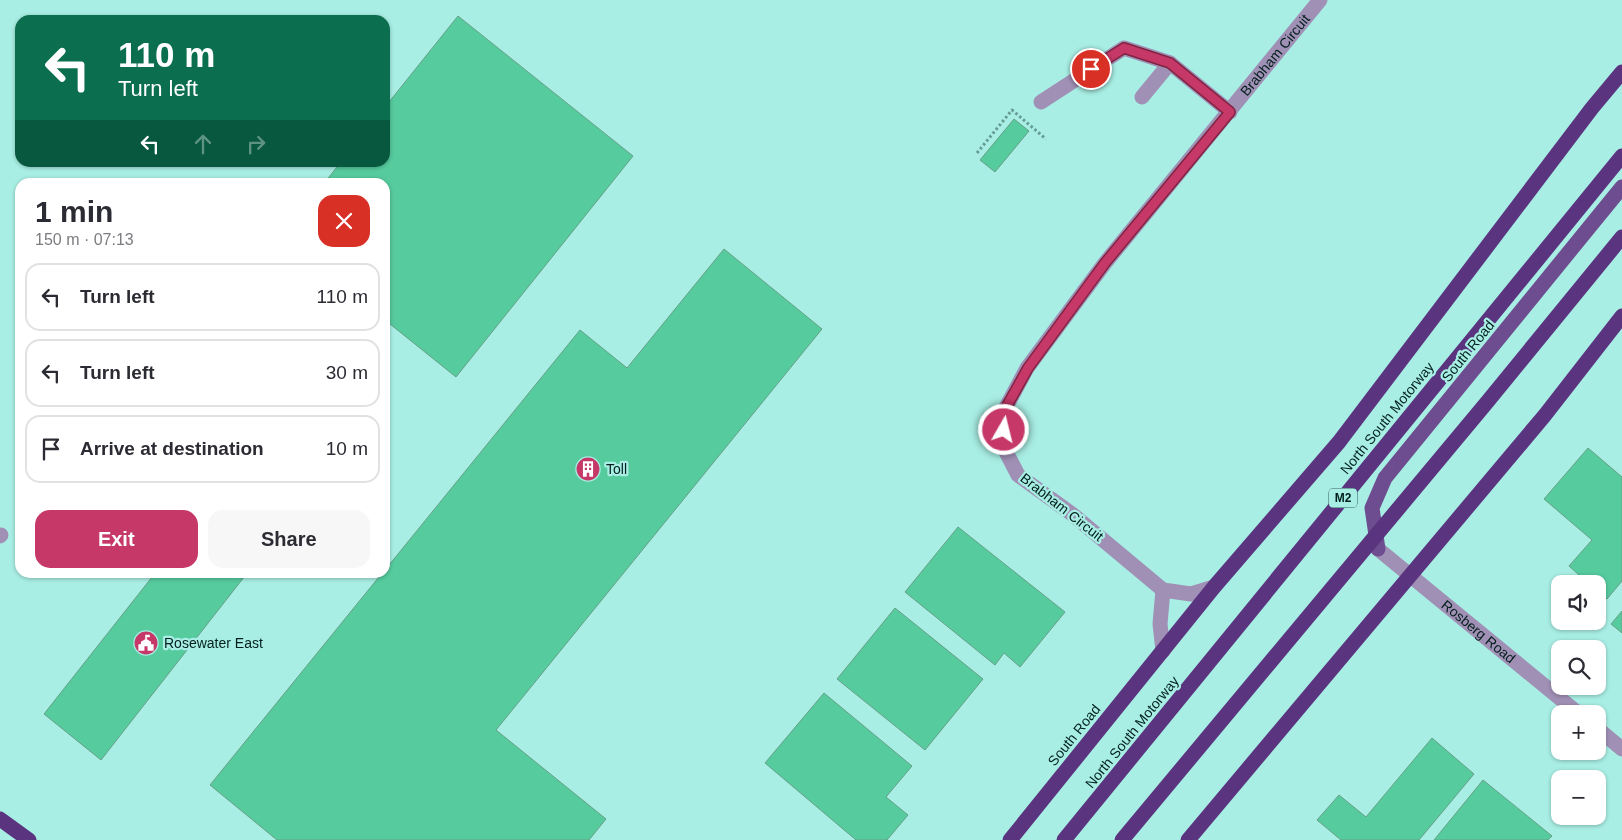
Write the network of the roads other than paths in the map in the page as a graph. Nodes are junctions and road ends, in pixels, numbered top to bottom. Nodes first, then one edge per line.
1 (1320, 0) edge
2 (1170, 63) junction
3 (1622, 72) edge
4 (1142, 97) dead end
5 (1041, 102) dead end
6 (1230, 112) junction
7 (1622, 156) edge
8 (1622, 187) edge
9 (1622, 237) edge
10 (1622, 316) edge
11 (1378, 548) joint
12 (1214, 587) junction
13 (1163, 590) junction
14 (1163, 651) junction
15 (1568, 705) edge
16 (1606, 736) edge
17 (1622, 749) edge
18 (0, 819) edge
19 (29, 840) edge
20 (1010, 840) edge
21 (1064, 840) edge
22 (1122, 840) edge
23 (1188, 840) edge

1 - 6 street, Brabham Circuit
2 - 4 street
2 - 5 street
2 - 6 street
3 - 12 highway, South Road
6 - 13 street, Brabham Circuit
7 - 21 highway, North South Motorway / M2
8 - 11 main road, South Road
9 - 22 highway
10 - 23 highway
11 - 15 street, Rosberg Road
12 - 13 street
12 - 14 highway, South Road
13 - 14 street
14 - 20 highway, South Road
16 - 17 street
18 - 19 highway

